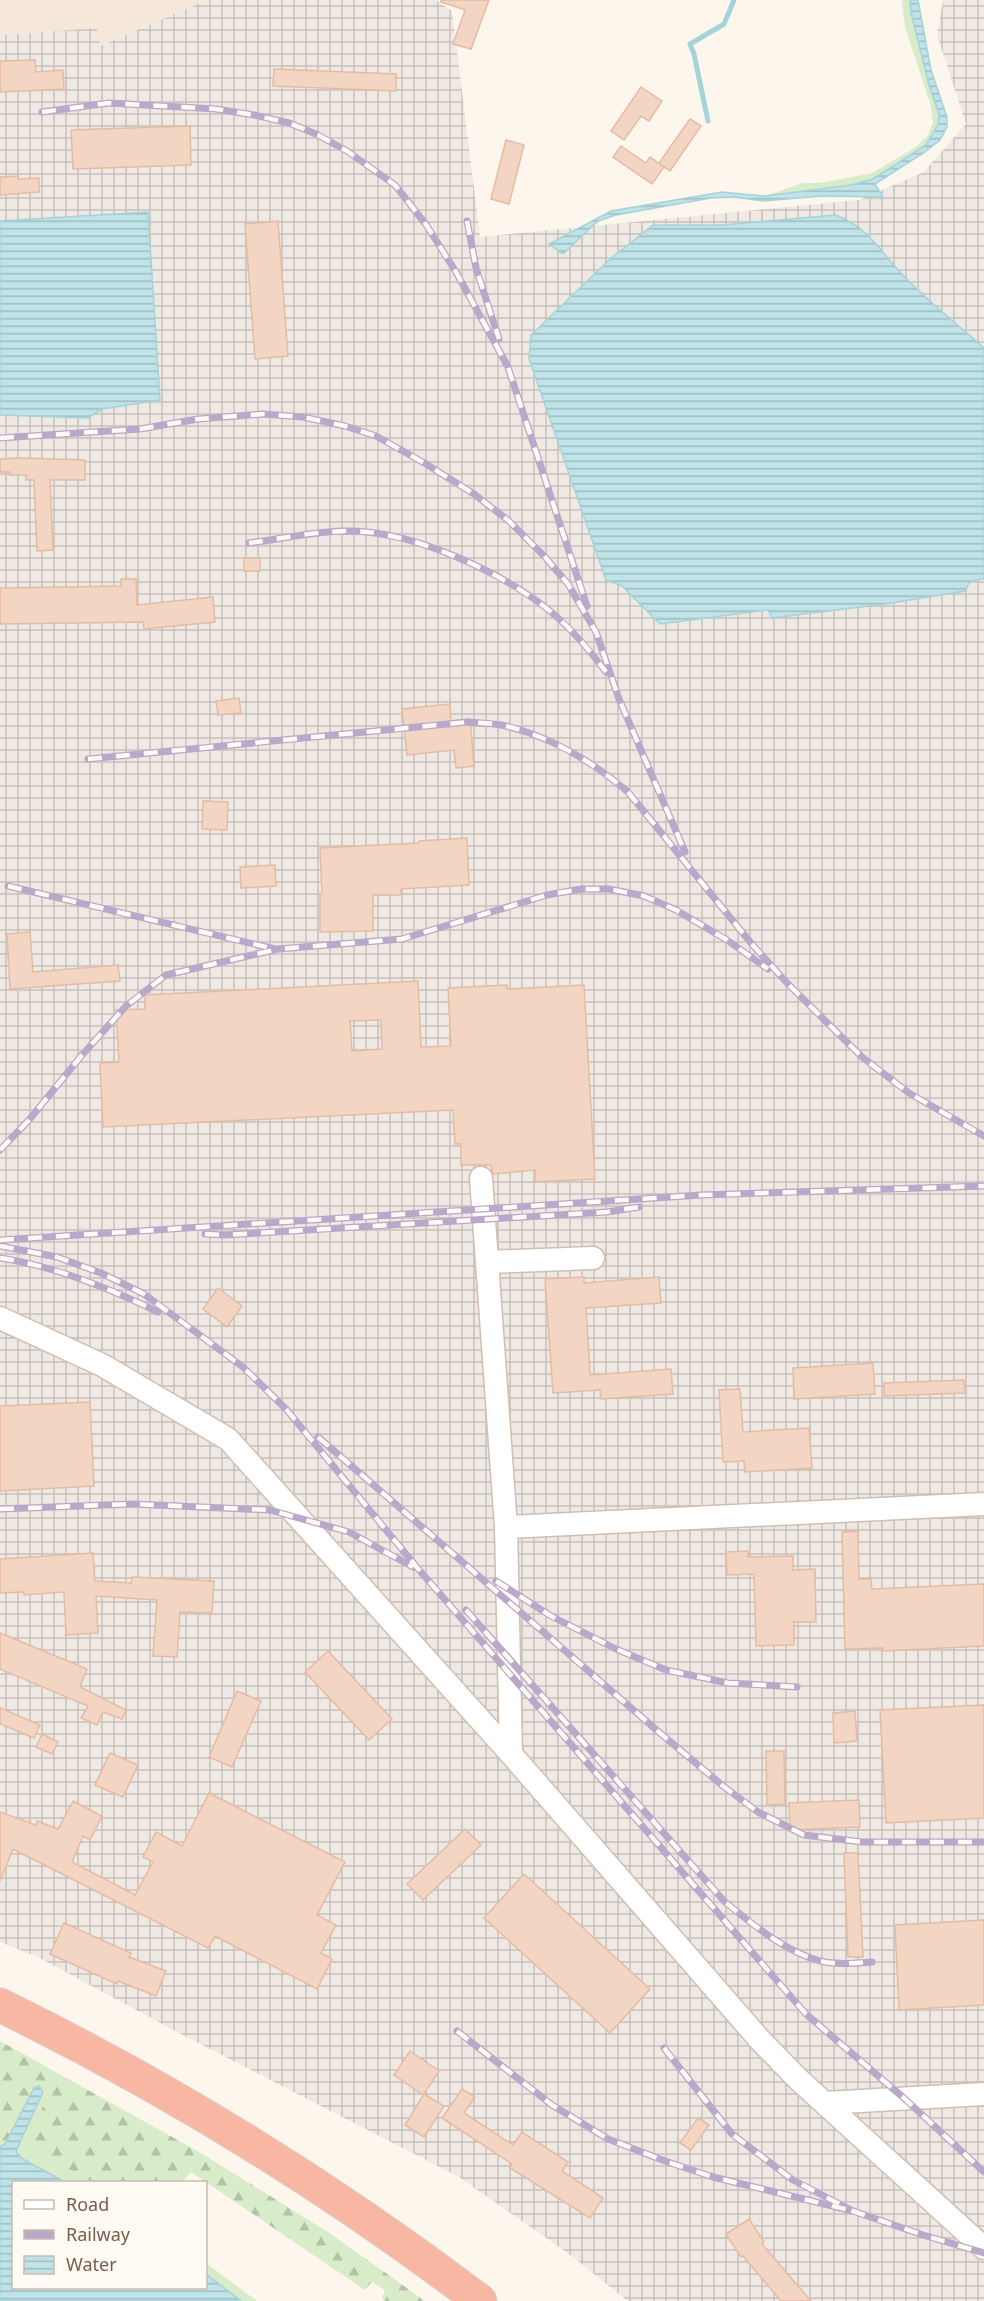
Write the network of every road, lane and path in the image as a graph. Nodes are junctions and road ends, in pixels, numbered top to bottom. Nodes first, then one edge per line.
1 (481, 1178) dead end
2 (593, 1258) dead end
3 (487, 1262) junction
4 (0, 1318) edge
5 (984, 1504) edge
6 (506, 1527) junction
7 (511, 1754) junction
8 (0, 2005) edge
9 (984, 2094) edge
10 (825, 2103) junction
11 (984, 2248) edge
12 (480, 2301) edge

1 - 3 lane
2 - 3 lane
3 - 6 lane
4 - 7 lane
5 - 6 lane
6 - 7 lane
7 - 10 lane
8 - 12 highway
9 - 10 lane
10 - 11 lane

